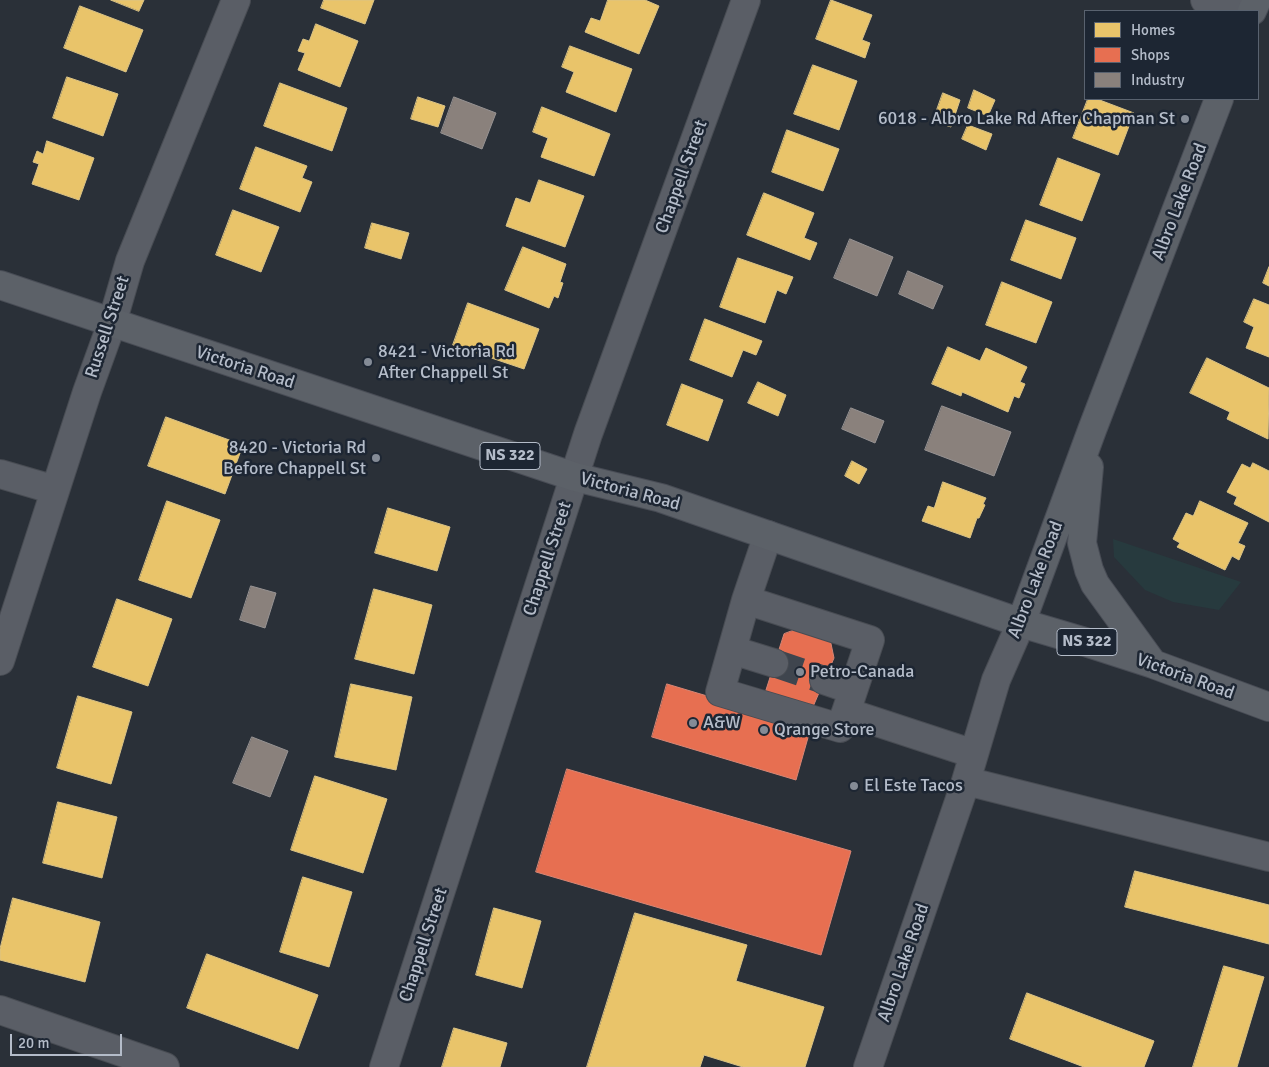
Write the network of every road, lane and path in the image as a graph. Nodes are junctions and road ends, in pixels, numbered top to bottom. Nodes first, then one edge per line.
1 (236, 0) edge
2 (746, 0) edge
3 (1205, 0) edge
4 (1232, 10) edge
5 (1219, 100) edge
6 (0, 285) edge
7 (112, 323) junction
8 (1092, 430) junction
9 (0, 474) edge
10 (574, 477) junction
11 (54, 490) junction
12 (768, 535) junction
13 (746, 600) junction
14 (1021, 623) junction
15 (732, 650) junction
16 (0, 661) edge
17 (774, 663) tunnel mouth
18 (1153, 664) junction
19 (824, 680) tunnel mouth
20 (849, 701) junction
21 (1265, 707) edge
22 (974, 754) junction
23 (966, 781) junction
24 (1269, 857) edge
25 (0, 1010) edge
26 (165, 1067) edge
27 (384, 1067) edge
28 (868, 1067) edge

1 - 7 street, Russell Street
2 - 10 street, Chappell Street
3 - 4 street
5 - 8 main road, Albro Lake Road
6 - 7 main road, Victoria Road / NS 322
7 - 10 main road, Victoria Road / NS 322
7 - 11 street, Russell Street
8 - 14 main road, Albro Lake Road
8 - 18 main road
9 - 11 street
10 - 12 main road, Victoria Road / NS 322
10 - 27 street, Chappell Street
11 - 16 street, Russell Street
12 - 13 street
12 - 14 main road, Victoria Road / NS 322
13 - 15 street
13 - 20 street
14 - 18 main road, Victoria Road / NS 322
14 - 22 street, Albro Lake Road
15 - 17 street
15 - 20 street
18 - 21 main road, Victoria Road / NS 322
19 - 20 street
20 - 22 street
22 - 23 street, Albro Lake Road
23 - 24 street
23 - 28 street, Albro Lake Road
25 - 26 street

